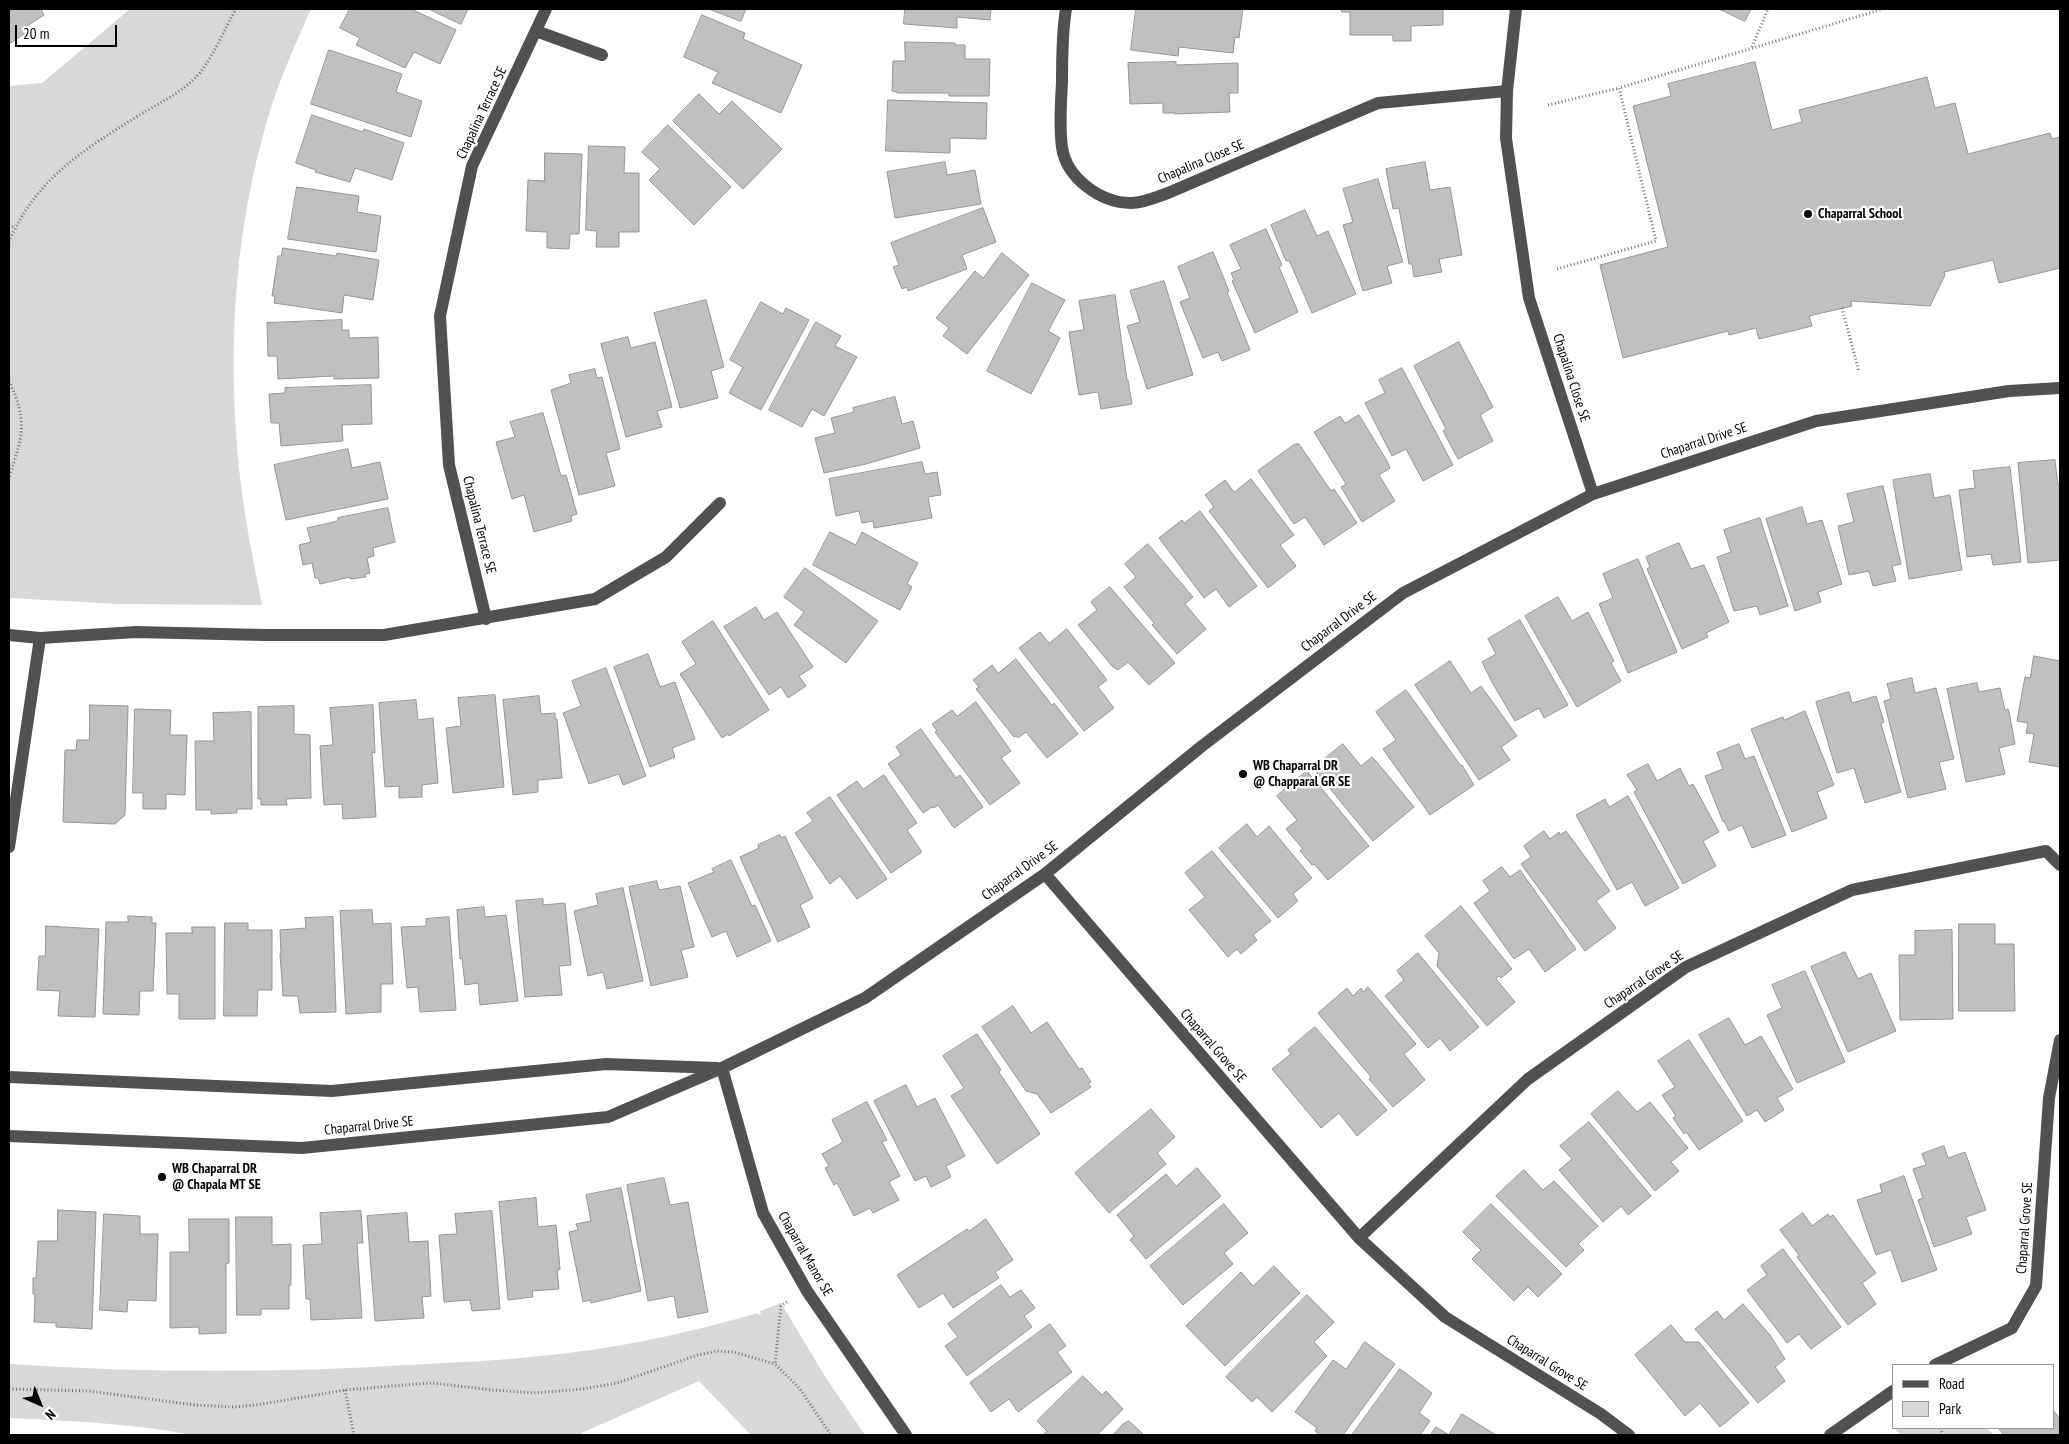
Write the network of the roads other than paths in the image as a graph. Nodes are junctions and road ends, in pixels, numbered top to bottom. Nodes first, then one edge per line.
1 (546, 9) edge
2 (1066, 9) edge
3 (1516, 9) edge
4 (536, 31) junction
5 (602, 55) dead end
6 (1507, 91) junction
7 (2060, 388) edge
8 (1592, 494) junction
9 (720, 503) dead end
10 (486, 618) junction
11 (9, 635) edge
12 (40, 638) junction
13 (9, 847) edge
14 (2060, 865) edge
15 (1045, 874) junction
16 (2060, 1040) edge
17 (722, 1068) junction
18 (9, 1077) edge
19 (9, 1136) edge
20 (1359, 1238) junction
21 (1937, 1364) edge
22 (1892, 1393) edge
23 (906, 1435) edge
24 (1629, 1435) edge
25 (1830, 1435) edge

1 - 4 street, Chapalina Terrace SE
2 - 6 street, Chapalina Close SE
3 - 6 street, Chapalina Close SE
4 - 5 street
4 - 10 street, Chapalina Terrace SE
6 - 8 street, Chapalina Close SE
7 - 8 street, Chaparral Drive SE
8 - 15 street, Chaparral Drive SE
9 - 10 street
10 - 12 street
11 - 12 street
12 - 13 street
14 - 20 street, Chaparral Grove SE
15 - 17 street, Chaparral Drive SE
15 - 20 street, Chaparral Grove SE
16 - 21 street, Chaparral Grove SE
17 - 18 street, Chaparral Drive SE
17 - 19 street, Chaparral Drive SE
17 - 23 street, Chaparral Manor SE
20 - 24 street, Chaparral Grove SE
22 - 25 street

